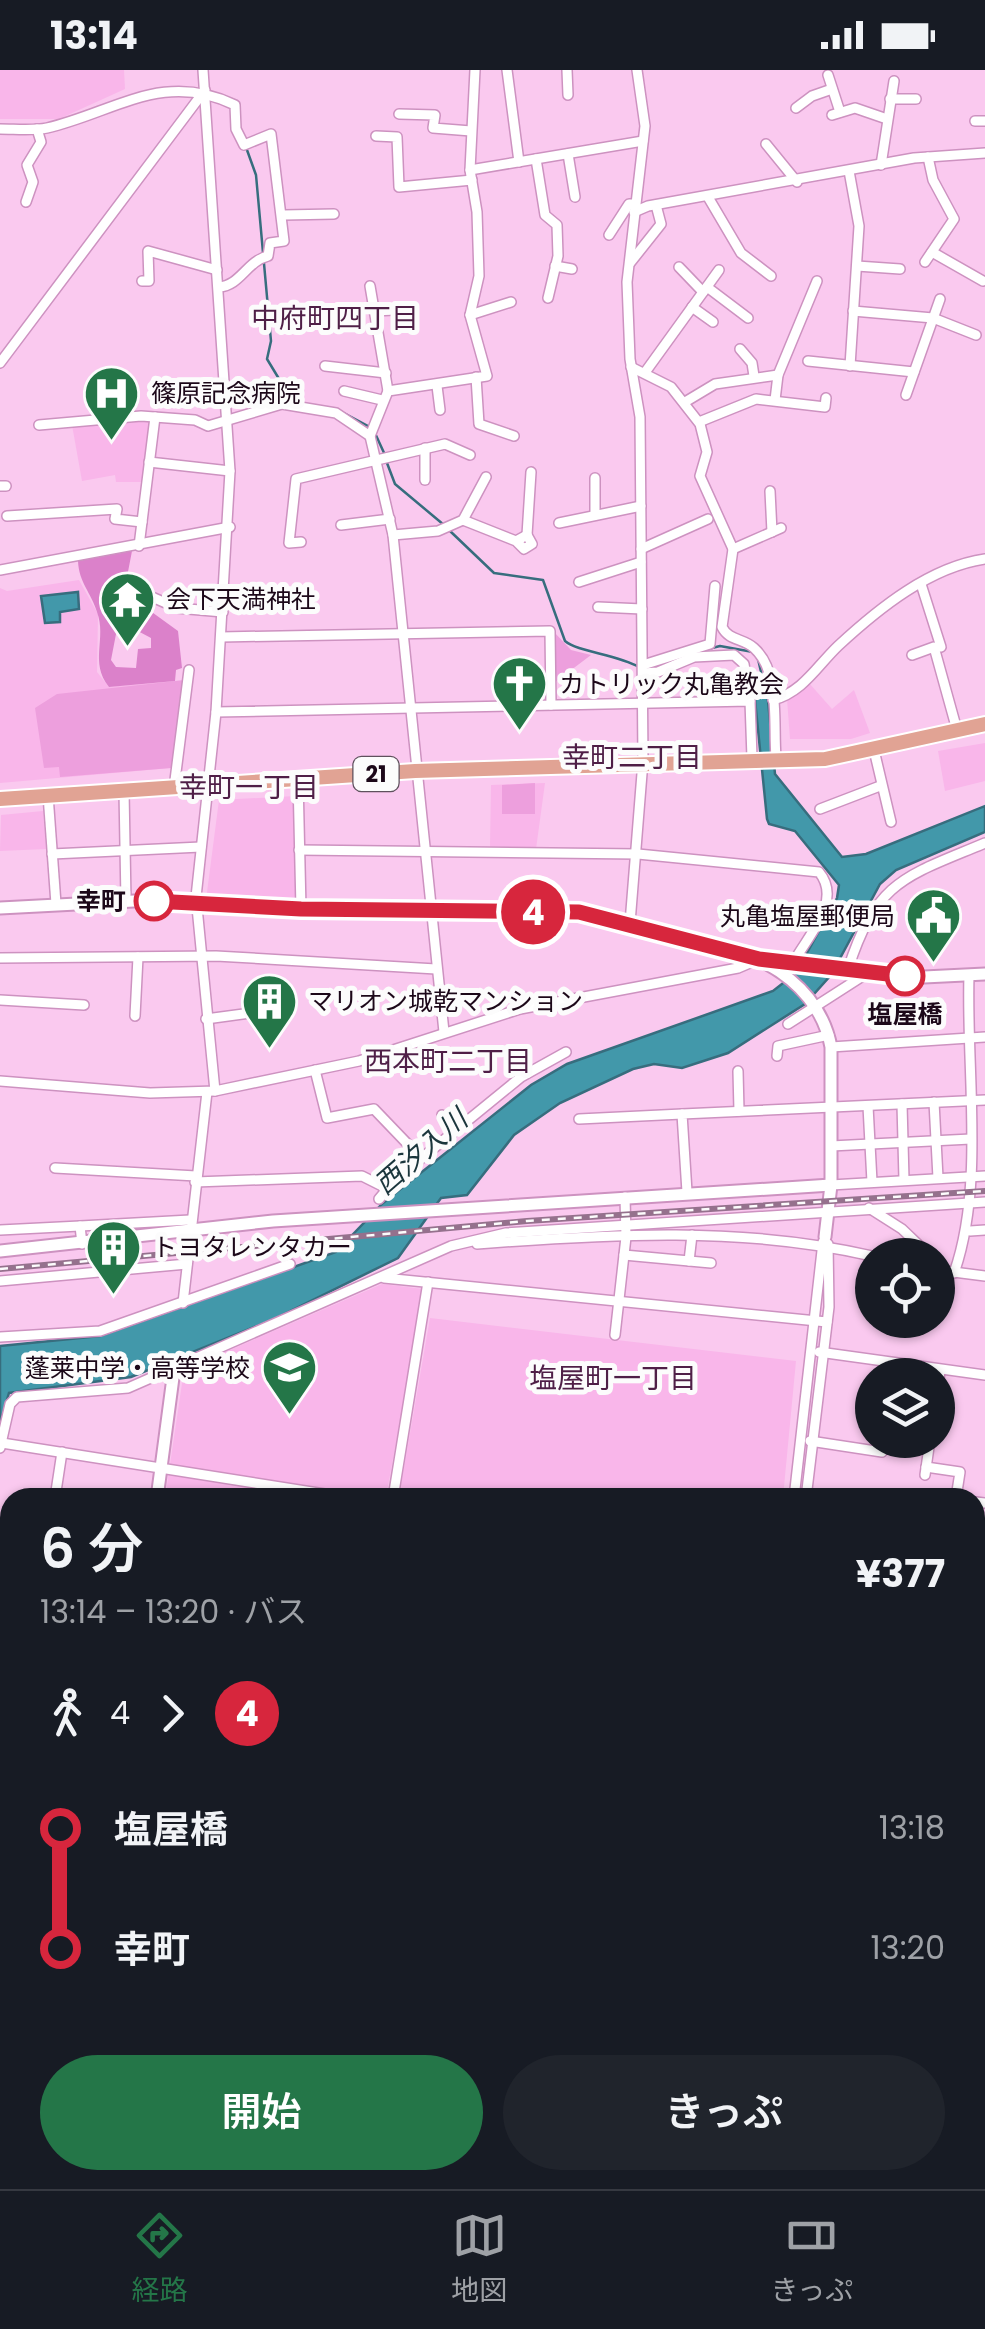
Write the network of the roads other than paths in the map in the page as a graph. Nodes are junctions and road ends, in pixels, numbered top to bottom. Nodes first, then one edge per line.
1 (203, 70) edge
2 (475, 70) edge
3 (507, 70) edge
4 (568, 70) edge
5 (634, 70) edge
6 (828, 75) dead end
7 (894, 81) dead end
8 (205, 90) junction
9 (832, 90) junction
10 (568, 95) dead end
11 (890, 99) junction
12 (916, 99) dead end
13 (796, 108) dead end
14 (399, 114) dead end
15 (887, 119) junction
16 (0, 129) edge
17 (37, 129) junction
18 (471, 131) junction
19 (376, 136) dead end
20 (644, 141) junction
21 (766, 144) dead end
22 (985, 153) edge
23 (568, 154) junction
24 (928, 157) junction
25 (536, 159) junction
26 (519, 162) junction
27 (882, 165) junction
28 (850, 171) junction
29 (471, 175) junction
30 (797, 182) junction
31 (575, 197) dead end
32 (708, 197) junction
33 (26, 202) dead end
34 (656, 205) junction
35 (634, 208) junction
36 (334, 214) dead end
37 (284, 215) junction
38 (609, 235) dead end
39 (932, 252) junction
40 (925, 262) dead end
41 (555, 266) junction
42 (628, 266) junction
43 (679, 266) dead end
44 (856, 266) junction
45 (572, 269) dead end
46 (900, 269) dead end
47 (218, 270) junction
48 (719, 270) dead end
49 (771, 276) dead end
50 (142, 282) dead end
51 (817, 282) dead end
52 (983, 282) edge
53 (370, 286) dead end
54 (218, 288) junction
55 (705, 290) junction
56 (548, 298) dead end
57 (940, 299) dead end
58 (510, 302) dead end
59 (692, 307) junction
60 (412, 309) dead end
61 (375, 311) junction
62 (853, 311) junction
63 (470, 315) junction
64 (748, 318) dead end
65 (933, 318) junction
66 (713, 322) dead end
67 (976, 335) dead end
68 (740, 348) dead end
69 (808, 361) dead end
70 (0, 363) edge
71 (325, 366) dead end
72 (850, 366) junction
73 (631, 367) junction
74 (646, 371) junction
75 (914, 372) junction
76 (386, 373) junction
77 (778, 375) junction
78 (754, 376) junction
79 (476, 378) junction
80 (436, 386) junction
81 (344, 391) dead end
82 (906, 395) dead end
83 (385, 396) junction
84 (826, 398) dead end
85 (775, 400) junction
86 (685, 402) junction
87 (440, 410) dead end
88 (155, 417) junction
89 (228, 422) junction
90 (699, 422) junction
91 (38, 425) dead end
92 (372, 432) junction
93 (514, 436) dead end
94 (425, 448) junction
95 (470, 454) dead end
96 (381, 459) junction
97 (150, 462) junction
98 (230, 471) junction
99 (531, 472) dead end
100 (486, 476) dead end
101 (594, 478) dead end
102 (426, 480) dead end
103 (771, 491) dead end
104 (641, 506) junction
105 (7, 516) dead end
106 (594, 516) junction
107 (708, 519) dead end
108 (390, 520) junction
109 (142, 522) junction
110 (458, 523) junction
111 (559, 523) dead end
112 (230, 526) junction
113 (341, 526) dead end
114 (393, 535) junction
115 (301, 542) dead end
116 (139, 546) junction
117 (641, 549) junction
118 (733, 549) junction
119 (985, 558) edge
120 (642, 562) junction
121 (0, 570) edge
122 (579, 582) dead end
123 (920, 584) junction
124 (715, 586) dead end
125 (152, 597) dead end
126 (598, 607) dead end
127 (642, 609) junction
128 (223, 612) junction
129 (402, 632) junction
130 (221, 637) junction
131 (940, 647) dead end
132 (912, 655) dead end
133 (643, 669) junction
134 (189, 670) dead end
135 (773, 700) junction
136 (750, 701) junction
137 (552, 704) junction
138 (641, 704) junction
139 (408, 708) junction
140 (216, 712) junction
141 (985, 724) edge
142 (957, 730) junction
143 (874, 750) junction
144 (752, 758) junction
145 (776, 758) junction
146 (643, 761) junction
147 (415, 771) junction
148 (298, 779) junction
149 (207, 786) junction
150 (880, 786) junction
151 (174, 788) junction
152 (124, 791) junction
153 (48, 796) junction
154 (0, 798) edge
155 (820, 809) dead end
156 (891, 822) dead end
157 (985, 843) edge
158 (201, 846) junction
159 (125, 850) junction
160 (300, 850) junction
161 (423, 850) junction
162 (52, 854) junction
163 (638, 854) junction
164 (126, 901) junction
165 (56, 904) junction
166 (196, 904) junction
167 (0, 908) edge
168 (301, 909) junction
169 (430, 910) junction
170 (630, 923) junction
171 (202, 956) junction
172 (138, 957) junction
173 (0, 958) edge
174 (759, 959) junction
175 (795, 963) junction
176 (845, 969) junction
177 (436, 970) junction
178 (870, 972) junction
179 (985, 974) edge
180 (968, 975) junction
181 (0, 1000) edge
182 (814, 1002) junction
183 (84, 1005) dead end
184 (258, 1012) dead end
185 (135, 1016) dead end
186 (206, 1020) junction
187 (788, 1024) dead end
188 (444, 1032) junction
189 (967, 1038) junction
190 (985, 1038) edge
191 (830, 1041) junction
192 (566, 1052) dead end
193 (777, 1056) dead end
194 (316, 1070) junction
195 (738, 1071) dead end
196 (0, 1080) edge
197 (211, 1091) junction
198 (969, 1100) junction
199 (985, 1100) edge
200 (934, 1102) junction
201 (902, 1104) junction
202 (868, 1106) junction
203 (829, 1108) junction
204 (739, 1111) junction
205 (682, 1114) junction
206 (442, 1115) dead end
207 (579, 1119) dead end
208 (455, 1131) junction
209 (971, 1138) junction
210 (936, 1140) junction
211 (903, 1142) junction
212 (870, 1144) junction
213 (830, 1146) junction
214 (421, 1158) junction
215 (56, 1168) dead end
216 (979, 1176) edge
217 (938, 1178) junction
218 (196, 1179) junction
219 (904, 1180) junction
220 (872, 1182) junction
221 (831, 1184) junction
222 (388, 1189) junction
223 (686, 1192) junction
224 (624, 1197) junction
225 (379, 1199) dead end
226 (972, 1202) junction
227 (985, 1202) edge
228 (869, 1208) junction
229 (827, 1210) junction
230 (626, 1223) junction
231 (80, 1226) junction
232 (189, 1226) junction
233 (0, 1230) edge
234 (985, 1230) edge
235 (970, 1231) junction
236 (692, 1235) junction
237 (626, 1237) junction
238 (911, 1238) edge
239 (825, 1243) junction
240 (82, 1244) junction
241 (450, 1246) junction
242 (0, 1251) edge
243 (855, 1251) edge
244 (624, 1255) junction
245 (689, 1261) junction
246 (711, 1263) dead end
247 (187, 1264) junction
248 (290, 1264) dead end
249 (955, 1270) edge
250 (955, 1273) edge
251 (985, 1276) edge
252 (382, 1278) junction
253 (0, 1282) edge
254 (428, 1282) junction
255 (618, 1301) junction
256 (183, 1303) junction
257 (822, 1321) junction
258 (615, 1335) dead end
259 (0, 1337) edge
260 (818, 1352) junction
261 (859, 1358) edge
262 (174, 1370) junction
263 (955, 1372) edge
264 (985, 1375) edge
265 (801, 1440) junction
266 (812, 1441) junction
267 (1, 1446) edge
268 (855, 1448) edge
269 (62, 1452) junction
270 (928, 1458) edge
271 (162, 1466) junction
272 (56, 1488) edge
273 (159, 1488) edge
274 (291, 1488) edge
275 (394, 1488) edge
276 (795, 1488) edge
277 (807, 1488) edge
278 (958, 1488) edge

1 - 8 street
2 - 18 street
3 - 26 street
4 - 10 street
5 - 20 street
6 - 9 street
7 - 11 street
8 - 17 street
8 - 37 street
8 - 47 street
8 - 70 street
9 - 13 street
9 - 15 street
11 - 12 street
11 - 15 street
14 - 18 street
15 - 27 street
16 - 17 street
17 - 33 street
18 - 29 street
19 - 29 street
20 - 23 street
20 - 35 street
21 - 30 street
22 - 24 street
23 - 25 street
23 - 31 street
24 - 27 street
24 - 39 street
25 - 26 street
25 - 41 street
26 - 29 street
27 - 28 street
28 - 30 street
28 - 44 street
29 - 63 street
30 - 32 street
32 - 34 street
32 - 49 street
34 - 35 street
34 - 42 street
35 - 38 street
35 - 42 street
36 - 37 street
37 - 54 street
39 - 40 street
39 - 52 street
41 - 45 street
41 - 56 street
42 - 73 street
43 - 55 street
44 - 46 street
44 - 62 street
47 - 50 street
47 - 54 street
48 - 55 street
51 - 77 street
53 - 61 street
54 - 89 street
55 - 59 street
55 - 64 street
57 - 65 street
58 - 63 street
59 - 66 street
59 - 74 street
60 - 61 street
61 - 76 street
62 - 65 street
62 - 72 street
63 - 79 street
65 - 67 street
65 - 75 street
68 - 78 street
69 - 72 street
71 - 76 street
72 - 75 street
73 - 74 street
73 - 104 street
74 - 86 street
75 - 82 street
76 - 83 street
77 - 78 street
77 - 85 street
78 - 86 street
79 - 80 street
79 - 93 street
80 - 83 street
80 - 87 street
81 - 83 street
83 - 92 street
84 - 85 street
85 - 90 street
86 - 90 street
88 - 89 street
88 - 91 street
88 - 97 street
89 - 92 street
89 - 98 street
90 - 118 street
92 - 96 street
94 - 95 street
94 - 96 street
94 - 102 street
96 - 108 street
96 - 115 street
97 - 98 street
97 - 109 street
98 - 112 street
99 - 110 street
100 - 110 street
101 - 106 street
103 - 118 street
104 - 106 street
104 - 117 street
105 - 109 street
106 - 111 street
107 - 117 street
108 - 113 street
108 - 114 street
109 - 116 street
110 - 114 street
112 - 116 street
112 - 128 street
114 - 129 street
116 - 121 street
117 - 120 street
118 - 135 street
119 - 123 street
120 - 122 street
120 - 127 street
123 - 131 street
123 - 135 street
124 - 133 street
125 - 128 street
126 - 127 street
127 - 133 street
128 - 130 street
129 - 130 street
129 - 137 street
129 - 139 street
130 - 140 street
132 - 142 street
133 - 136 street
133 - 138 street
134 - 151 street
135 - 145 street
136 - 138 street
136 - 144 street
137 - 138 street
137 - 139 street
138 - 146 street
139 - 140 street
139 - 147 street
140 - 149 street
141 - 142 main road, 21
142 - 143 main road, 21
143 - 145 main road, 21
143 - 150 street
144 - 145 main road, 21
144 - 146 main road, 21
146 - 147 main road, 21
146 - 163 street
147 - 148 main road, 21
147 - 161 street
148 - 149 main road, 21
148 - 160 street
149 - 151 main road, 21
149 - 158 street
150 - 155 street
150 - 156 street
151 - 152 main road, 21
152 - 153 main road, 21
152 - 159 street
153 - 154 main road, 21
153 - 162 street
157 - 176 street
158 - 159 street
158 - 166 street
159 - 162 street
159 - 164 street
160 - 161 street
160 - 168 street
161 - 163 street
161 - 169 street
162 - 165 street
163 - 170 street
163 - 175 street
164 - 165 street
164 - 166 street
165 - 167 street
166 - 168 street
166 - 171 street
168 - 169 street
169 - 170 street
169 - 177 street
170 - 174 street
171 - 172 street
171 - 177 street
171 - 186 street
172 - 173 street
172 - 185 street
174 - 175 street
174 - 182 street
174 - 188 street
175 - 176 street
176 - 178 street
177 - 188 street
178 - 180 street
178 - 182 street
179 - 180 street
180 - 189 street
181 - 183 street
182 - 187 street
182 - 191 street
184 - 186 street
186 - 197 street
188 - 194 street
189 - 190 street
189 - 191 street
189 - 198 street
191 - 193 street
191 - 203 street
192 - 208 street
194 - 197 street
194 - 214 street
195 - 204 street
196 - 197 street
197 - 218 street
198 - 199 street
198 - 200 street
198 - 209 street
200 - 201 street
200 - 210 street
201 - 202 street
201 - 211 street
202 - 203 street
202 - 212 street
203 - 204 street
203 - 213 street
204 - 205 street
205 - 207 street
205 - 223 street
206 - 208 street
208 - 214 street
209 - 210 street
209 - 216 street
210 - 211 street
210 - 217 street
211 - 212 street
211 - 219 street
212 - 213 street
212 - 220 street
213 - 221 street
214 - 222 street
215 - 218 street
216 - 217 street
216 - 226 street
217 - 219 street
218 - 222 street
218 - 232 street
219 - 220 street
220 - 221 street
221 - 223 street
221 - 229 street
222 - 225 street
223 - 224 street
224 - 230 street
224 - 232 street
226 - 227 street
226 - 228 street
226 - 235 street
228 - 229 street
228 - 238 street
229 - 230 street
229 - 239 street
230 - 237 street
230 - 241 street
231 - 232 street
231 - 233 street
231 - 240 street
232 - 240 street
232 - 247 street
234 - 235 street
235 - 249 street
236 - 237 street
236 - 239 street
236 - 245 street
237 - 241 street
237 - 244 street
239 - 243 street
239 - 257 street
240 - 242 street
241 - 252 street
244 - 245 street
244 - 255 street
245 - 246 street
247 - 253 street
247 - 256 street
248 - 256 street
250 - 251 street
252 - 254 street
252 - 262 street
254 - 255 street
254 - 275 street
255 - 257 street
255 - 258 street
256 - 259 street
257 - 260 street
260 - 261 street
260 - 265 street
260 - 266 street
262 - 267 street
262 - 271 street
263 - 264 street
265 - 266 street
265 - 276 street
266 - 268 street
266 - 277 street
267 - 269 street
269 - 271 street
269 - 272 street
270 - 278 street
271 - 273 street
271 - 274 street

